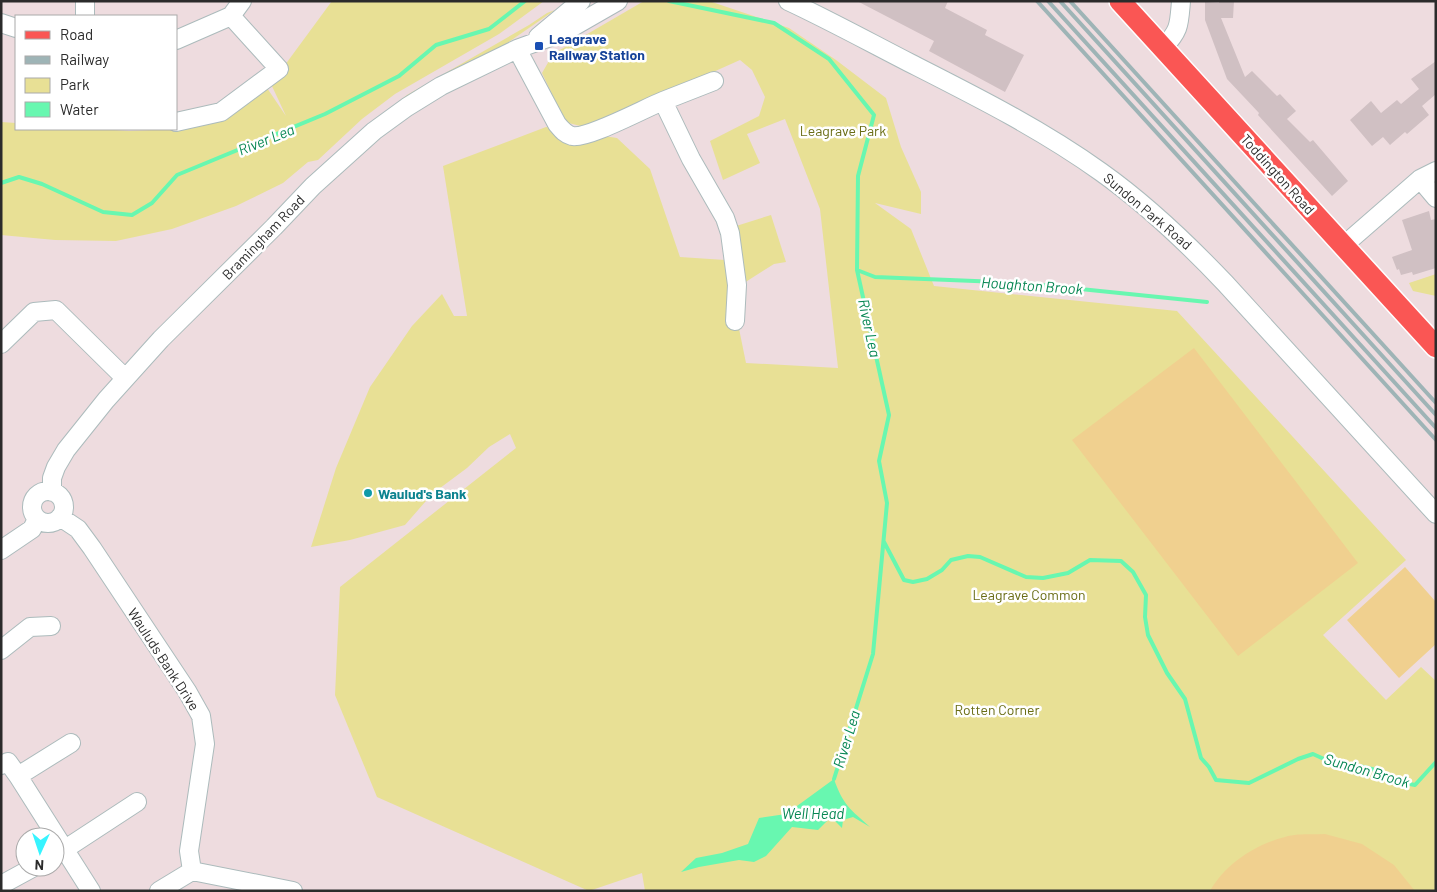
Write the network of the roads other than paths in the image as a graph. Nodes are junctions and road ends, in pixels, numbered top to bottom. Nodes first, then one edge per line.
1 (85, 1) edge
2 (242, 1) edge
3 (580, 1) edge
4 (618, 1) edge
5 (788, 1) edge
6 (1120, 1) edge
7 (1181, 1) edge
8 (85, 15) edge
9 (231, 16) junction
10 (1, 23) edge
11 (15, 28) edge
12 (178, 39) edge
13 (525, 46) junction
14 (1163, 48) junction
15 (714, 81) dead end
16 (663, 101) junction
17 (178, 122) edge
18 (1436, 171) edge
19 (1420, 179) junction
20 (1436, 198) edge
21 (1342, 246) junction
22 (734, 321) dead end
23 (1, 344) edge
24 (1436, 347) edge
25 (125, 378) junction
26 (52, 492) junction
27 (1436, 514) edge
28 (60, 517) junction
29 (37, 519) junction
30 (1, 550) edge
31 (51, 626) dead end
32 (1, 650) edge
33 (71, 742) dead end
34 (1, 766) edge
35 (18, 776) junction
36 (137, 802) dead end
37 (46, 827) edge
38 (65, 850) edge
39 (65, 859) edge
40 (192, 871) junction
41 (16, 877) edge
42 (1, 885) edge
43 (91, 891) edge
44 (159, 891) edge
45 (293, 891) edge

1 - 8 street
2 - 9 street
3 - 13 street, Bramingham Road
4 - 13 street, Bramingham Road
5 - 27 street, Sundon Park Road
6 - 14 main road, Toddington Road
7 - 14 street
9 - 12 street
9 - 17 street
10 - 11 street
13 - 16 street
13 - 25 street, Bramingham Road
14 - 21 main road, Toddington Road
15 - 16 street
16 - 22 street
18 - 19 street
19 - 20 street
19 - 21 street
21 - 24 main road, Toddington Road
23 - 25 street
25 - 26 street, Bramingham Road
26 - 28 street
26 - 29 street
28 - 29 street
28 - 40 street, Wauluds Bank Drive
29 - 30 street
31 - 32 street
33 - 35 street
34 - 35 street
35 - 37 street
36 - 38 street
39 - 43 street
40 - 44 street
40 - 45 street
41 - 42 street

